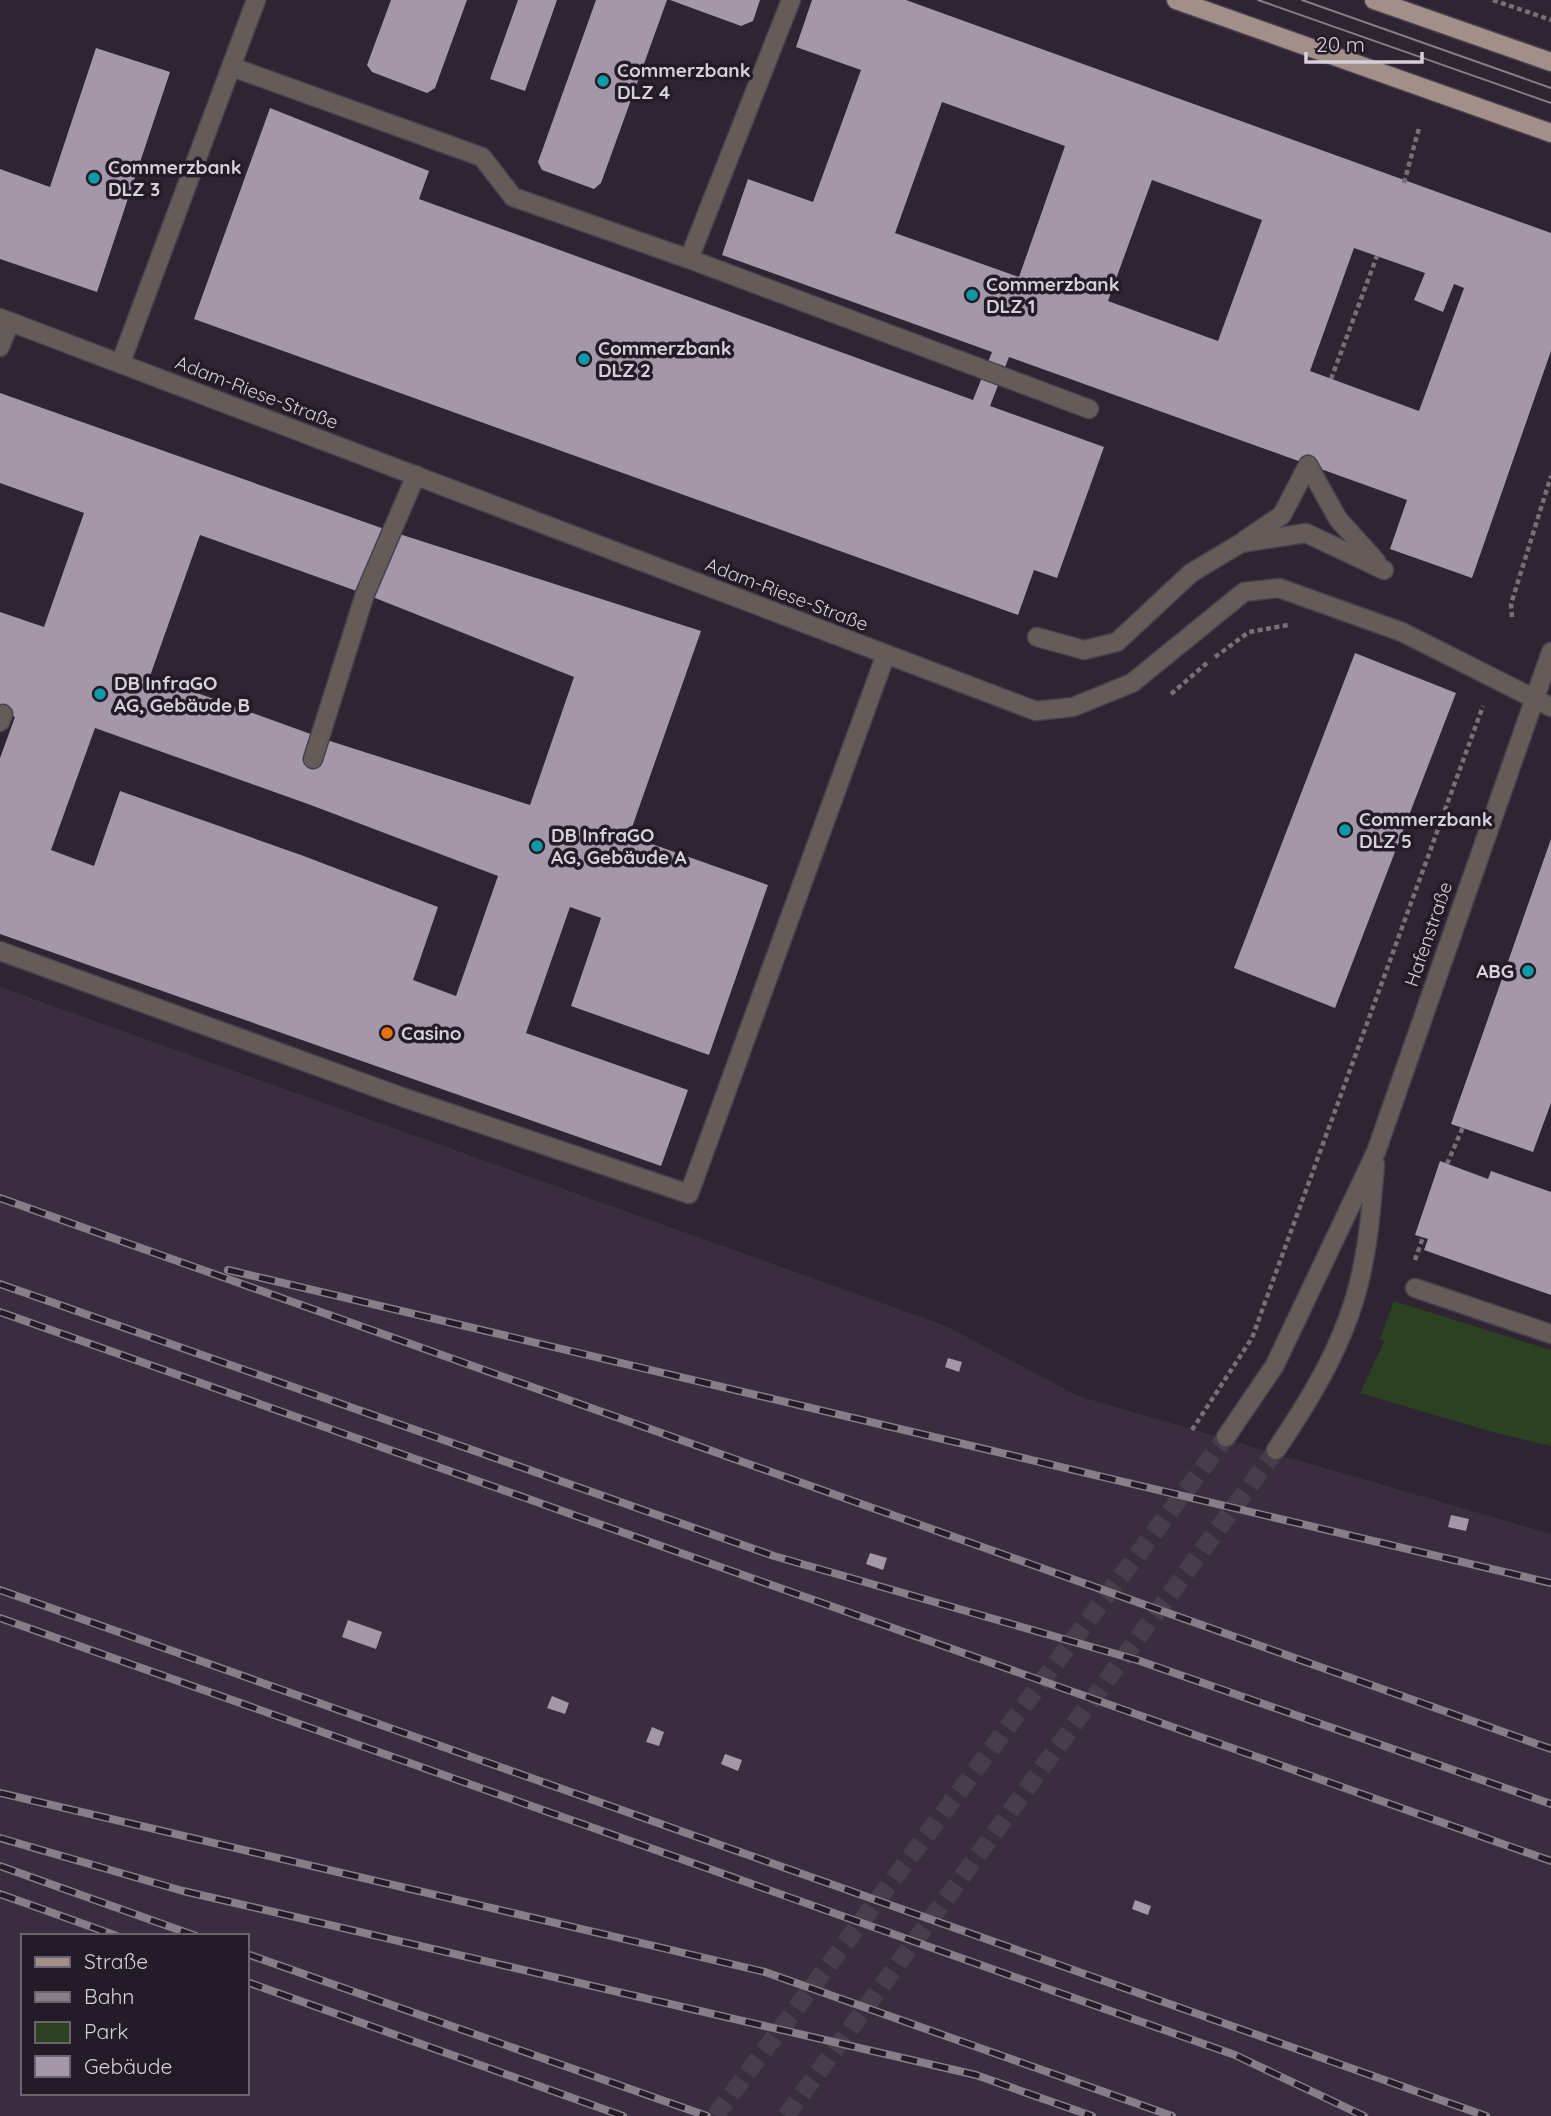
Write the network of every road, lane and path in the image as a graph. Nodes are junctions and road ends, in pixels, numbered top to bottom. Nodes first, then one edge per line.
1 (256, 0) edge
2 (791, 0) edge
3 (1176, 0) edge
4 (1374, 0) edge
5 (1493, 0) edge
6 (1551, 20) edge
7 (1551, 62) edge
8 (232, 67) junction
9 (1419, 128) dead end
10 (1551, 133) edge
11 (1404, 183) dead end
12 (1377, 256) dead end
13 (689, 259) junction
14 (5, 320) edge
15 (0, 347) edge
16 (121, 362) junction
17 (1331, 379) dead end
18 (1089, 409) dead end
19 (416, 475) junction
20 (1551, 475) edge
21 (1241, 543) junction
22 (1512, 617) dead end
23 (1296, 627) dead end
24 (1038, 637) dead end
25 (1551, 652) edge
26 (886, 654) junction
27 (1171, 694) dead end
28 (1533, 700) junction
29 (1485, 701) dead end
30 (1551, 707) edge
31 (313, 759) dead end
32 (0, 951) edge
33 (1462, 1127) dead end
34 (1376, 1152) junction
35 (1447, 1164) dead end
36 (1415, 1288) dead end
37 (1551, 1335) edge
38 (1192, 1430) dead end
39 (1226, 1437) tunnel mouth
40 (1276, 1450) tunnel mouth

1 - 8 street
2 - 13 street
3 - 10 main road
4 - 7 main road
5 - 6 path
8 - 13 street
8 - 16 street
9 - 11 path
12 - 17 path
13 - 18 street
14 - 15 street
14 - 16 street, Adam-Riese-Straße
16 - 19 street, Adam-Riese-Straße
19 - 26 street, Adam-Riese-Straße
19 - 31 street
20 - 22 path
21 - 21 street
21 - 24 street
23 - 27 path
25 - 28 street, Hafenstraße
26 - 28 street, Adam-Riese-Straße
26 - 32 street
28 - 30 street, Adam-Riese-Straße
28 - 34 street, Hafenstraße
29 - 38 path
33 - 35 path
34 - 39 street, Hafenstraße
34 - 40 street, Hafenstraße
36 - 37 street

